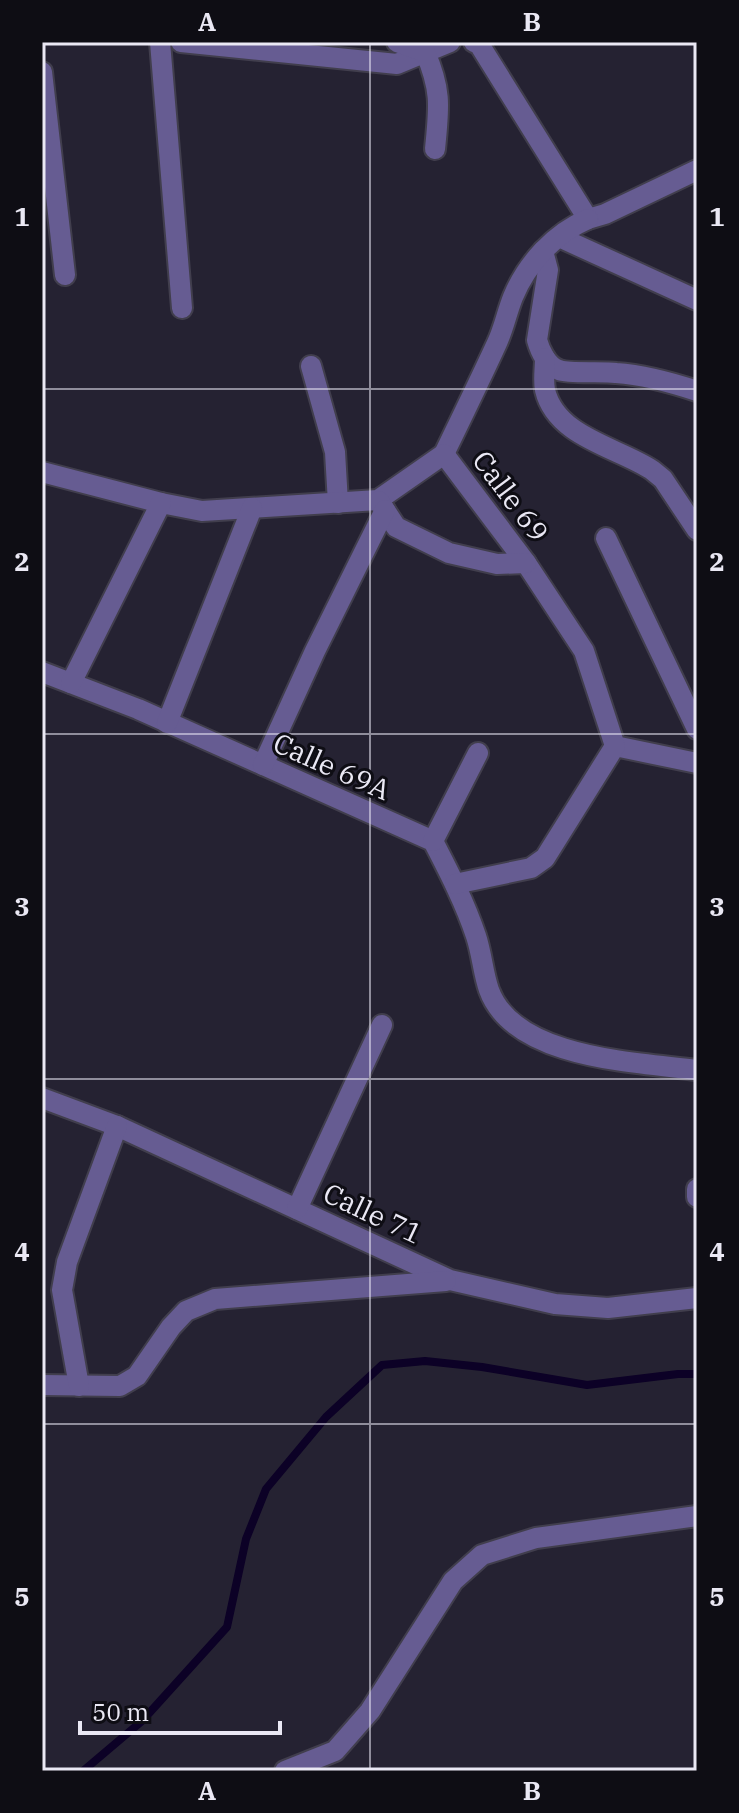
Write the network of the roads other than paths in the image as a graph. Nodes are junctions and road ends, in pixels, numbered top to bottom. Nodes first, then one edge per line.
1 (160, 42) edge
2 (181, 42) edge
3 (397, 42) edge
4 (450, 42) edge
5 (474, 42) edge
6 (425, 52) junction
7 (42, 72) edge
8 (435, 149) dead end
9 (697, 170) edge
10 (588, 219) junction
11 (559, 237) junction
12 (543, 251) junction
13 (65, 275) dead end
14 (697, 300) edge
15 (182, 308) dead end
16 (545, 358) junction
17 (311, 366) dead end
18 (697, 391) edge
19 (444, 454) junction
20 (42, 472) edge
21 (161, 503) junction
22 (338, 503) junction
23 (382, 505) junction
24 (252, 508) junction
25 (697, 530) edge
26 (606, 538) dead end
27 (526, 563) junction
28 (42, 672) edge
29 (71, 683) junction
30 (167, 723) junction
31 (697, 729) edge
32 (615, 746) junction
33 (478, 753) dead end
34 (697, 763) edge
35 (263, 765) junction
36 (433, 841) junction
37 (455, 884) junction
38 (382, 1025) dead end
39 (697, 1070) edge
40 (42, 1098) edge
41 (117, 1126) junction
42 (697, 1190) edge
43 (697, 1197) edge
44 (297, 1209) junction
45 (450, 1280) junction
46 (697, 1298) edge
47 (42, 1385) edge
48 (79, 1386) junction
49 (697, 1516) edge
50 (285, 1771) edge

1 - 15 street
2 - 6 street
3 - 6 street
4 - 6 street
5 - 10 street
6 - 8 street
7 - 13 street
9 - 10 street
10 - 11 street
11 - 12 street
11 - 14 street
12 - 16 street
12 - 19 street
16 - 18 street
16 - 25 street
17 - 22 street
19 - 23 street, Calle 69
19 - 27 street, Calle 69
20 - 21 street
21 - 24 street
21 - 29 street
22 - 23 street
22 - 24 street
23 - 27 street
23 - 35 street
24 - 30 street
26 - 31 street
27 - 32 street, Calle 69
28 - 29 street, Calle 69A
29 - 30 street, Calle 69A
30 - 35 street, Calle 69A
32 - 34 street
32 - 37 street
33 - 36 street
35 - 36 street, Calle 69A
36 - 37 street
37 - 39 street
38 - 44 street
40 - 41 street, Calle 71
41 - 44 street, Calle 71
41 - 48 street
42 - 43 street
44 - 45 street, Calle 71
45 - 46 street, Calle 71
45 - 48 street
47 - 48 street
49 - 50 street

